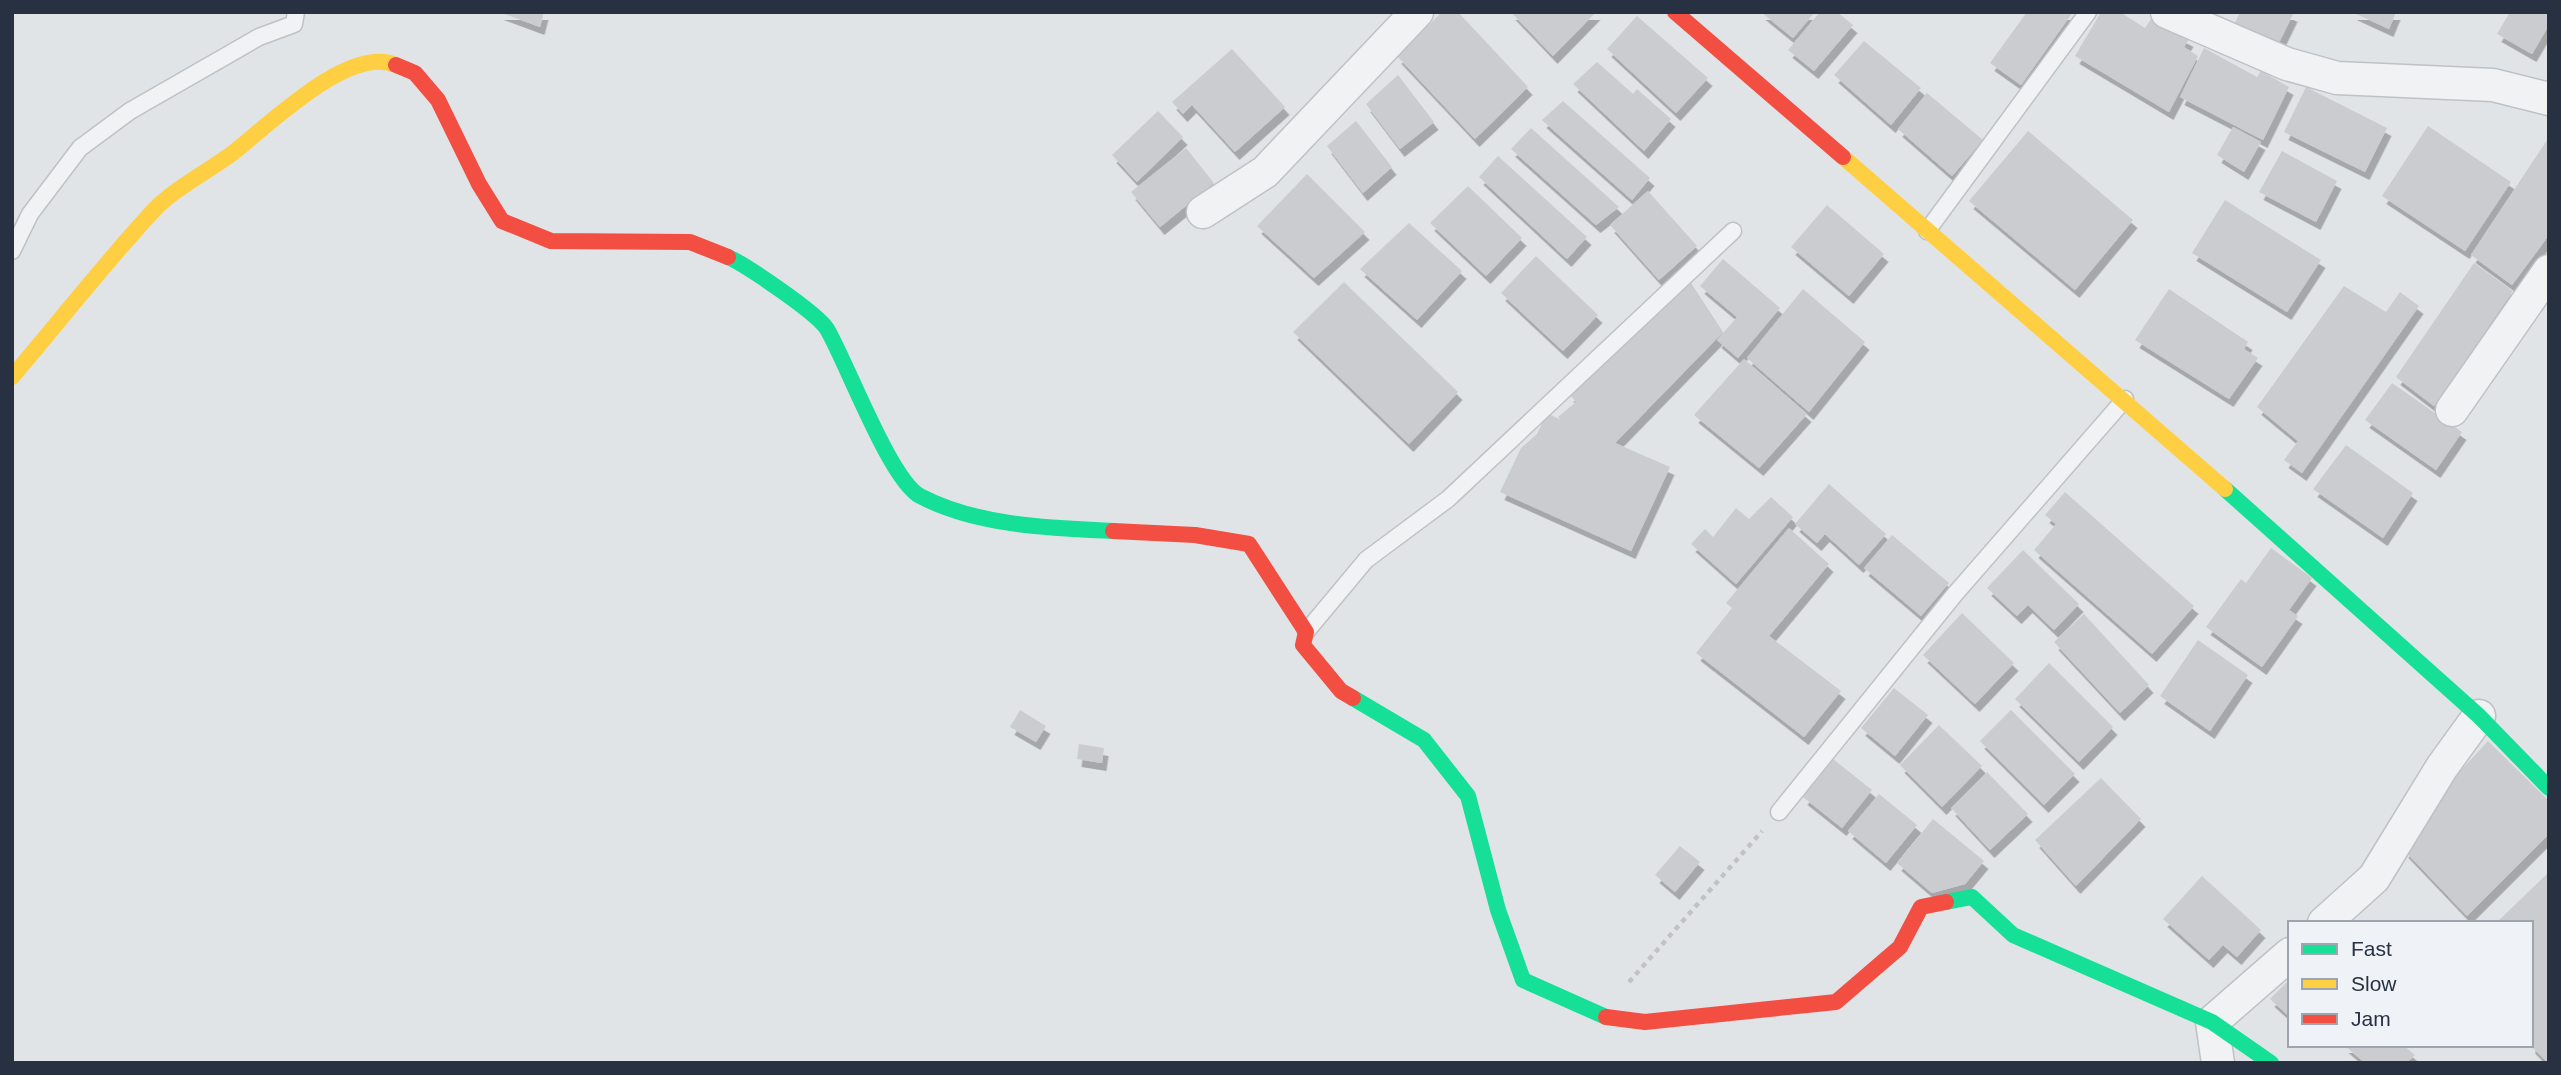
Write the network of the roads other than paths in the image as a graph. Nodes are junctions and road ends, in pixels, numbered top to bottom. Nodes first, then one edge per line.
1 (296, 12) edge
2 (1417, 12) edge
3 (1675, 12) edge
4 (2088, 12) edge
5 (2167, 12) edge
6 (2549, 99) edge
7 (1203, 212) dead end
8 (1733, 231) dead end
9 (1927, 231) junction
10 (12, 251) edge
11 (2549, 271) edge
12 (12, 377) edge
13 (2125, 399) junction
14 (2452, 410) dead end
15 (1306, 632) junction
16 (2479, 716) junction
17 (2549, 788) edge
18 (1779, 812) road end
19 (2326, 921) edge
20 (2288, 956) edge
21 (2212, 1022) junction
22 (2218, 1063) edge
23 (2271, 1063) edge

1 - 10 lane
2 - 7 street
3 - 9 street
4 - 9 lane
5 - 6 street
8 - 15 lane
9 - 13 street
11 - 14 street
12 - 15 street
13 - 16 street
13 - 18 lane
15 - 21 street
16 - 17 street
16 - 19 street
20 - 21 street
21 - 22 street
21 - 23 street

